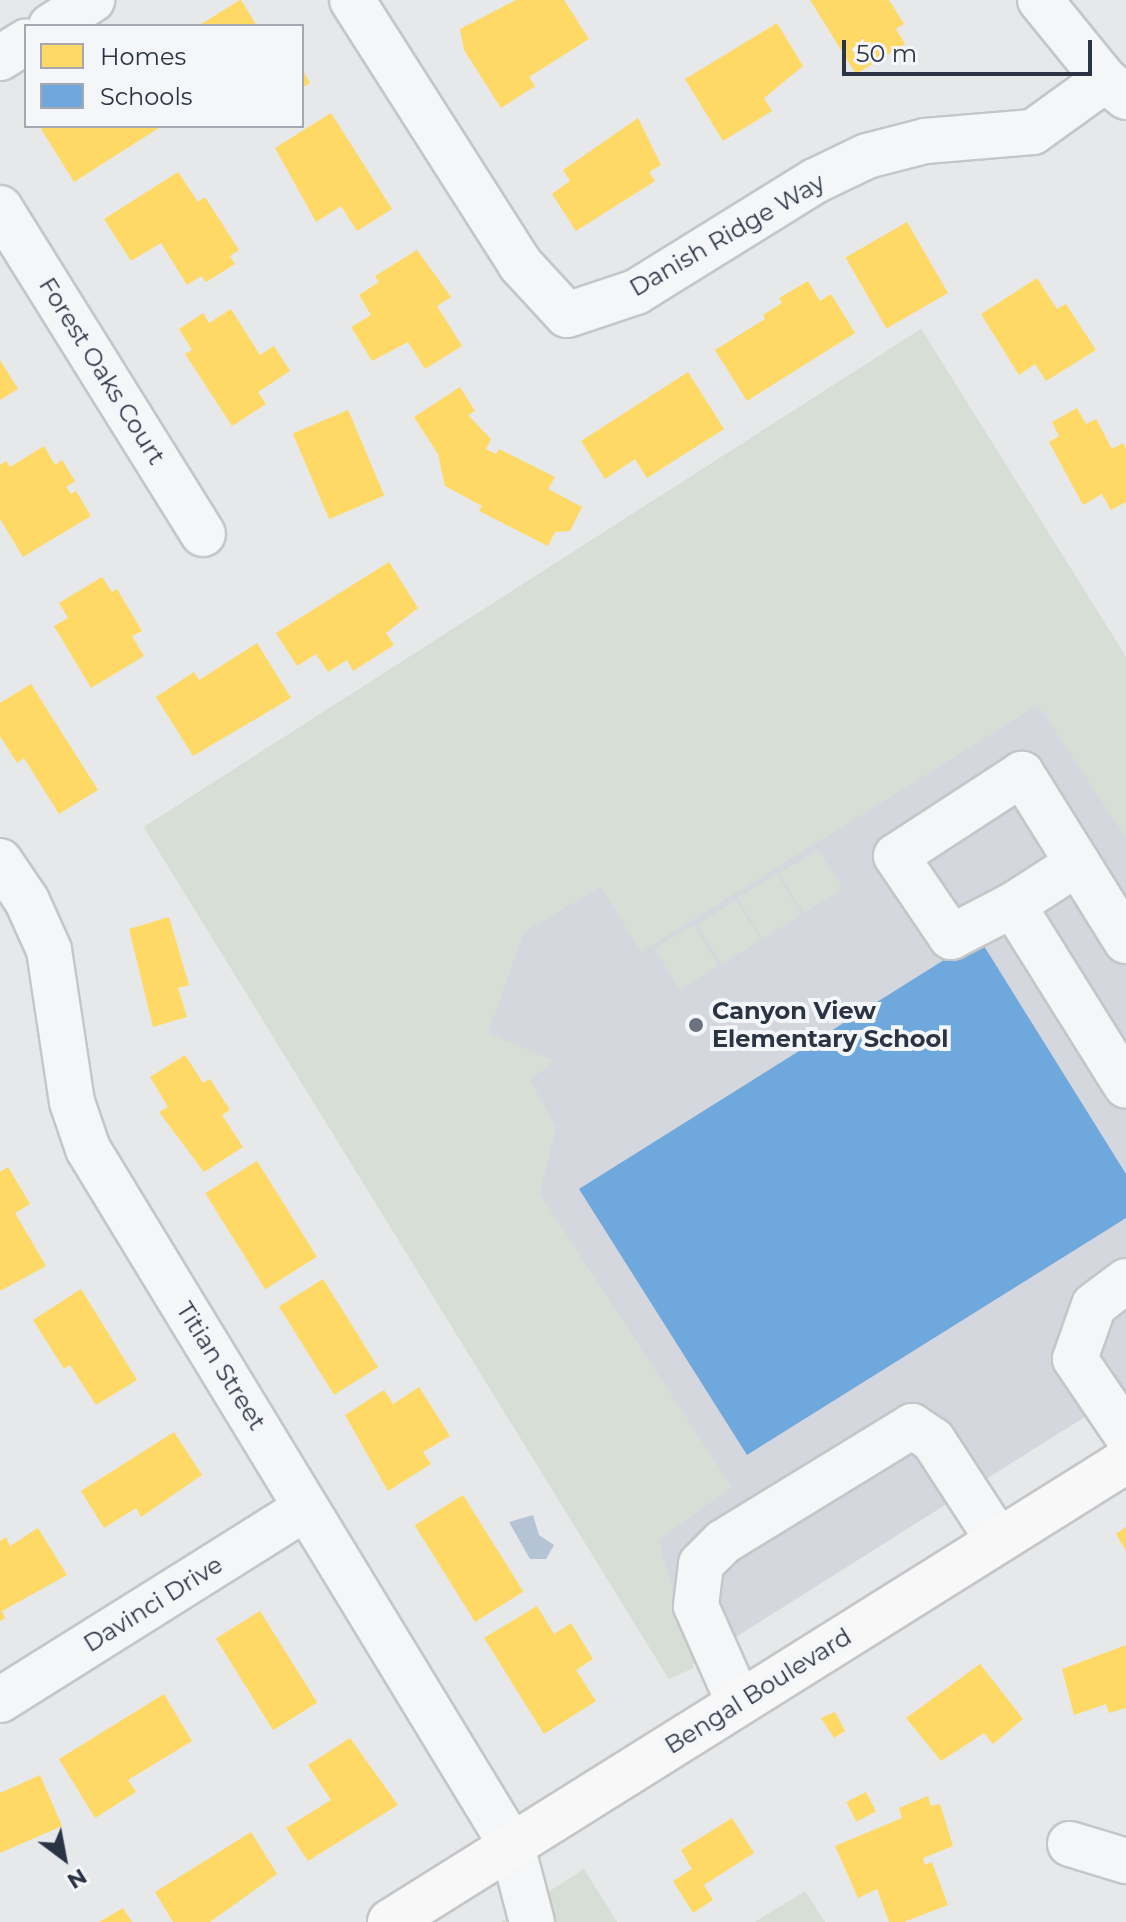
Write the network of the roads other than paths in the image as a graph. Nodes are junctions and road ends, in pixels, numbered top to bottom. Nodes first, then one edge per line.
1 (92, 0) edge
2 (352, 0) edge
3 (1040, 0) edge
4 (54, 24) edge
5 (24, 43) edge
6 (0, 58) edge
7 (1116, 89) edge
8 (0, 208) edge
9 (203, 534) dead end
10 (0, 861) edge
11 (1078, 863) junction
12 (1013, 905) junction
13 (1126, 941) edge
14 (1126, 1086) edge
15 (1126, 1281) edge
16 (1126, 1434) edge
17 (1126, 1461) edge
18 (306, 1508) junction
19 (998, 1540) junction
20 (0, 1700) edge
21 (739, 1703) junction
22 (1070, 1844) dead end
23 (512, 1846) junction
24 (1126, 1861) edge
25 (390, 1922) edge
26 (532, 1922) edge

1 - 4 street
2 - 7 street, Danish Ridge Way
3 - 7 street
5 - 6 street
8 - 9 street, Forest Oaks Court
10 - 18 street, Titian Street
11 - 12 street
11 - 12 street
11 - 13 street
12 - 14 street
15 - 16 street
17 - 19 main road, Bengal Boulevard
18 - 20 street, Davinci Drive
18 - 23 street, Titian Street
19 - 21 main road, Bengal Boulevard
19 - 21 street
21 - 23 main road, Bengal Boulevard
22 - 24 street
23 - 25 main road, Bengal Boulevard
23 - 26 street, Titian Street

